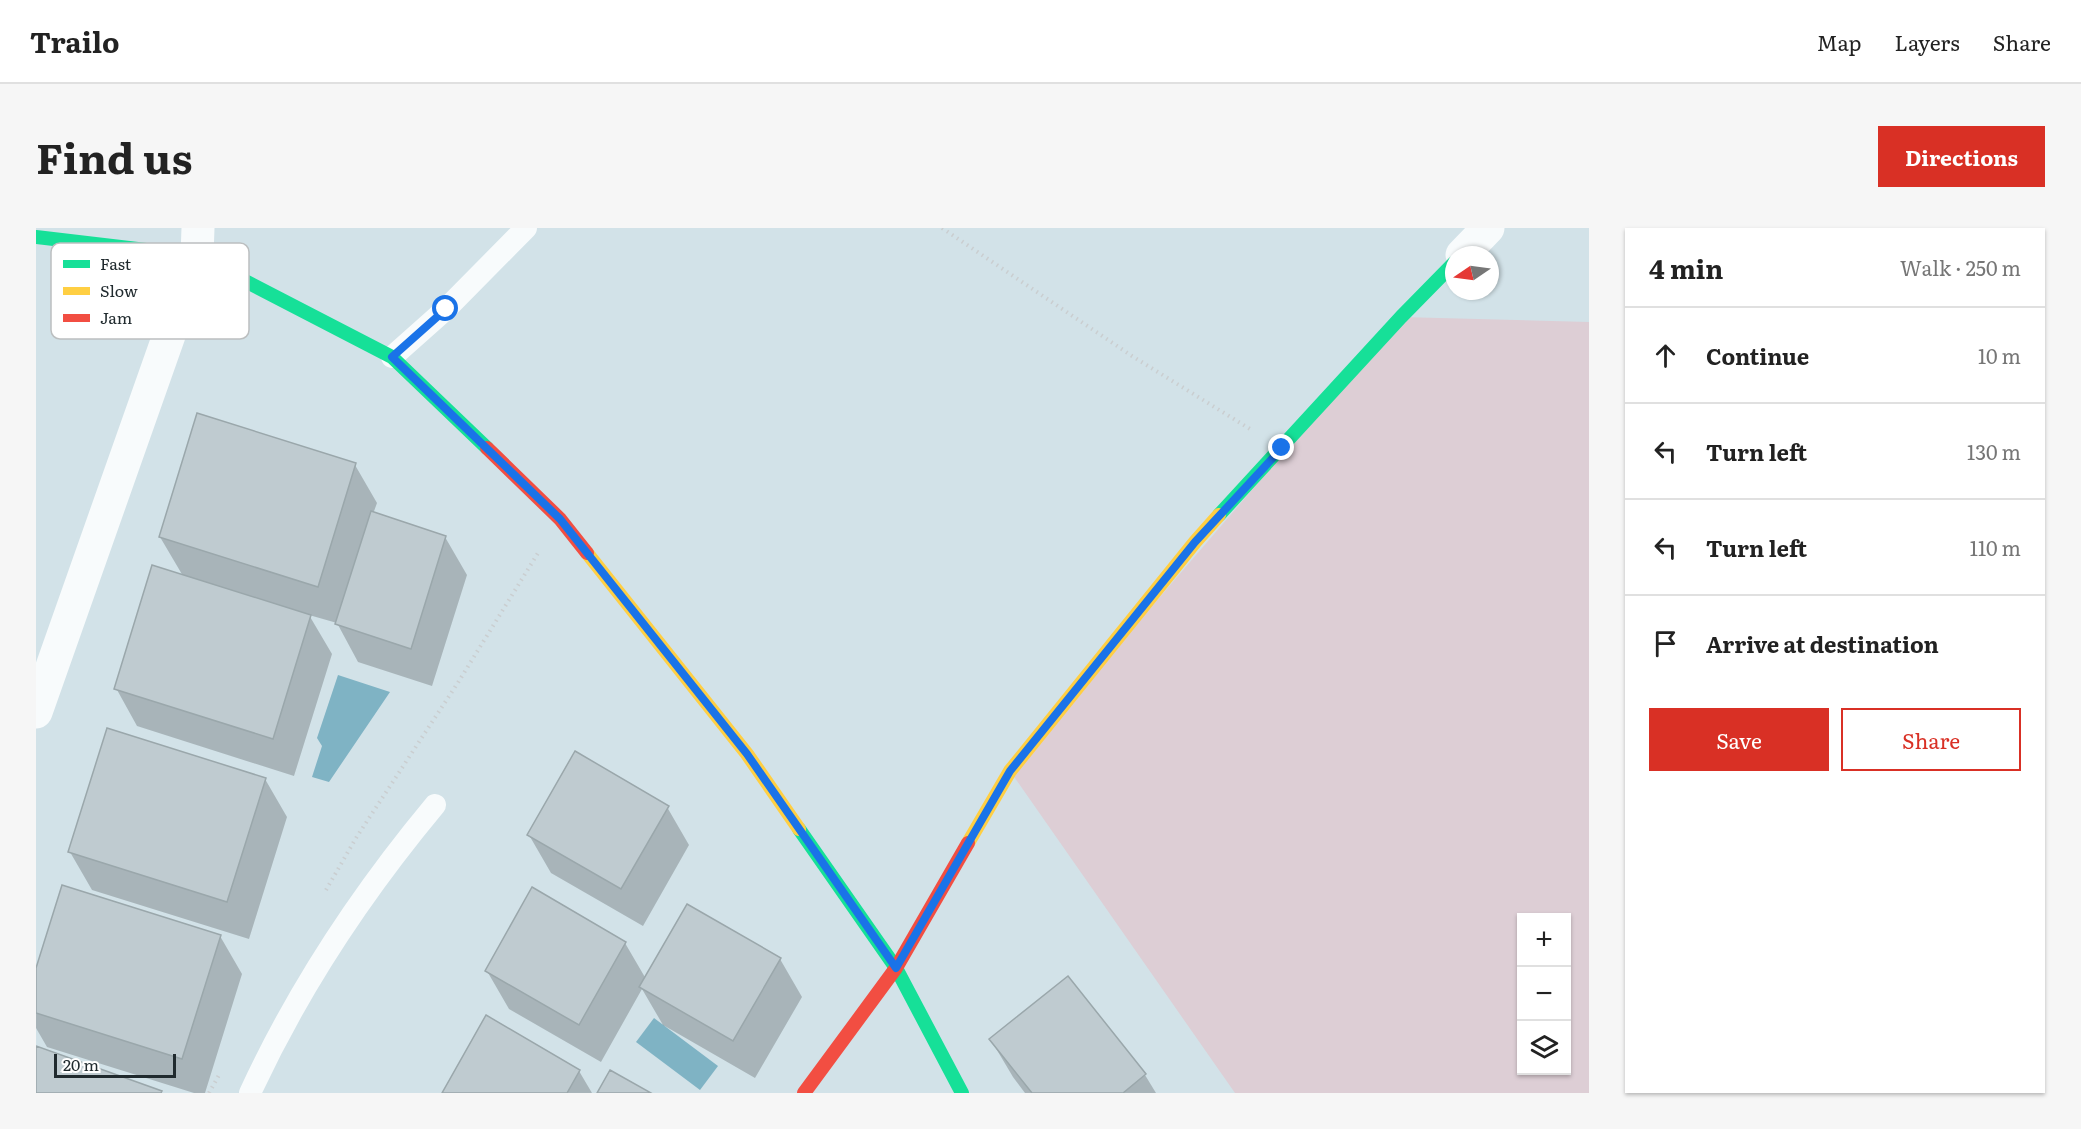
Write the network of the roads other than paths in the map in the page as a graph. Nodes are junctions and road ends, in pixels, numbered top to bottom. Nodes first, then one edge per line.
1 (526, 228) edge
2 (1488, 228) edge
3 (36, 237) edge
4 (198, 242) edge
5 (1471, 246) edge
6 (249, 272) edge
7 (1445, 272) edge
8 (165, 339) edge
9 (392, 357) junction
10 (36, 712) edge
11 (435, 805) dead end
12 (896, 968) junction
13 (250, 1093) edge
14 (804, 1093) edge
15 (962, 1093) edge

1 - 9 lane
2 - 5 street
3 - 4 street
6 - 9 street
7 - 12 street
8 - 10 street
9 - 12 street
11 - 13 lane
12 - 14 street
12 - 15 street

